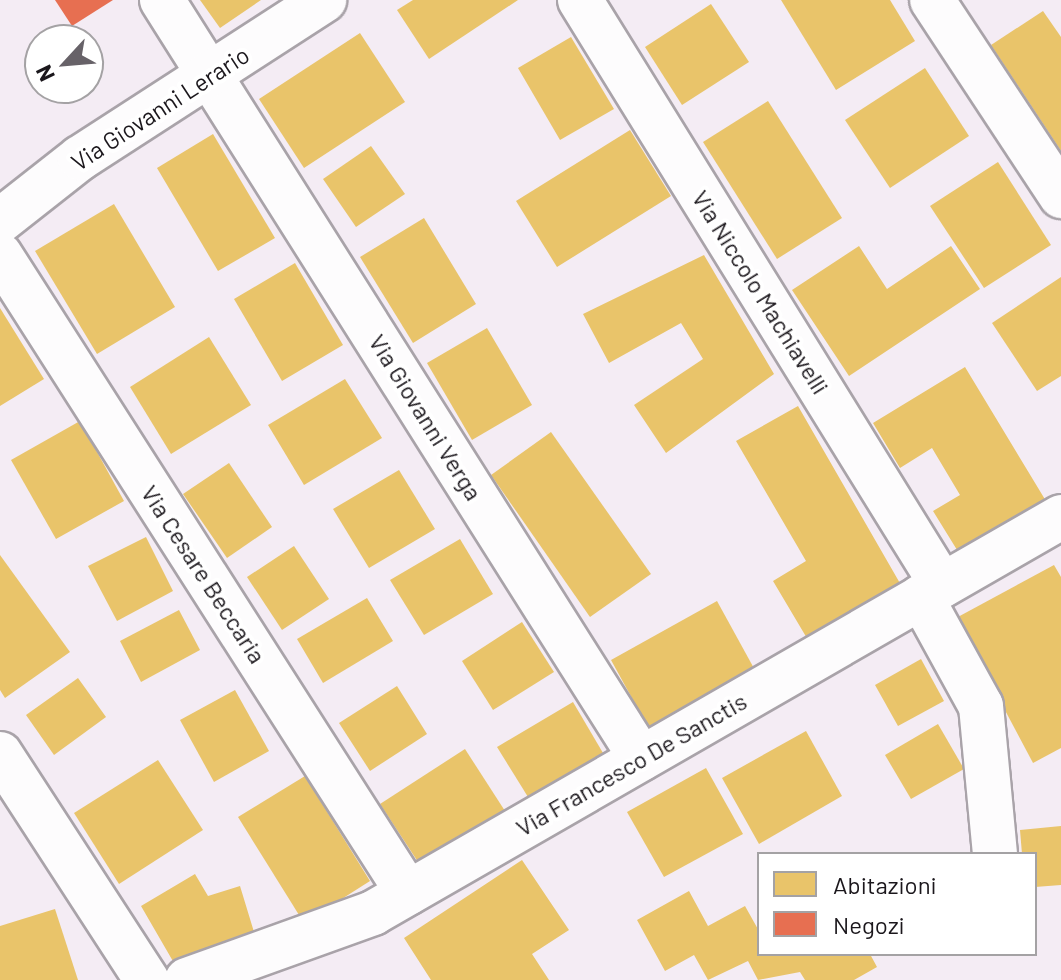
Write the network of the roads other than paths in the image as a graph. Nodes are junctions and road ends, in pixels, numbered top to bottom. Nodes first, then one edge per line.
1 (162, 0) edge
2 (324, 0) edge
3 (580, 0) edge
4 (932, 0) edge
5 (211, 76) junction
6 (1061, 196) edge
7 (0, 221) edge
8 (0, 255) edge
9 (1061, 517) edge
10 (932, 591) junction
11 (0, 754) edge
12 (641, 758) junction
13 (995, 852) edge
14 (408, 893) junction
15 (147, 980) edge
16 (187, 980) edge

1 - 5 street, Via Giovanni Verga
2 - 5 street, Via Giovanni Lerario
3 - 10 street, Via Niccolo Machiavelli
4 - 6 street
5 - 7 street, Via Giovanni Lerario
5 - 12 street, Via Giovanni Verga
8 - 14 street, Via Cesare Beccaria
9 - 10 street, Via Francesco De Sanctis
10 - 12 street, Via Francesco De Sanctis
10 - 13 street, Via Niccolo Machiavelli
11 - 15 street
12 - 14 street, Via Francesco De Sanctis
14 - 16 street, Via Francesco De Sanctis

